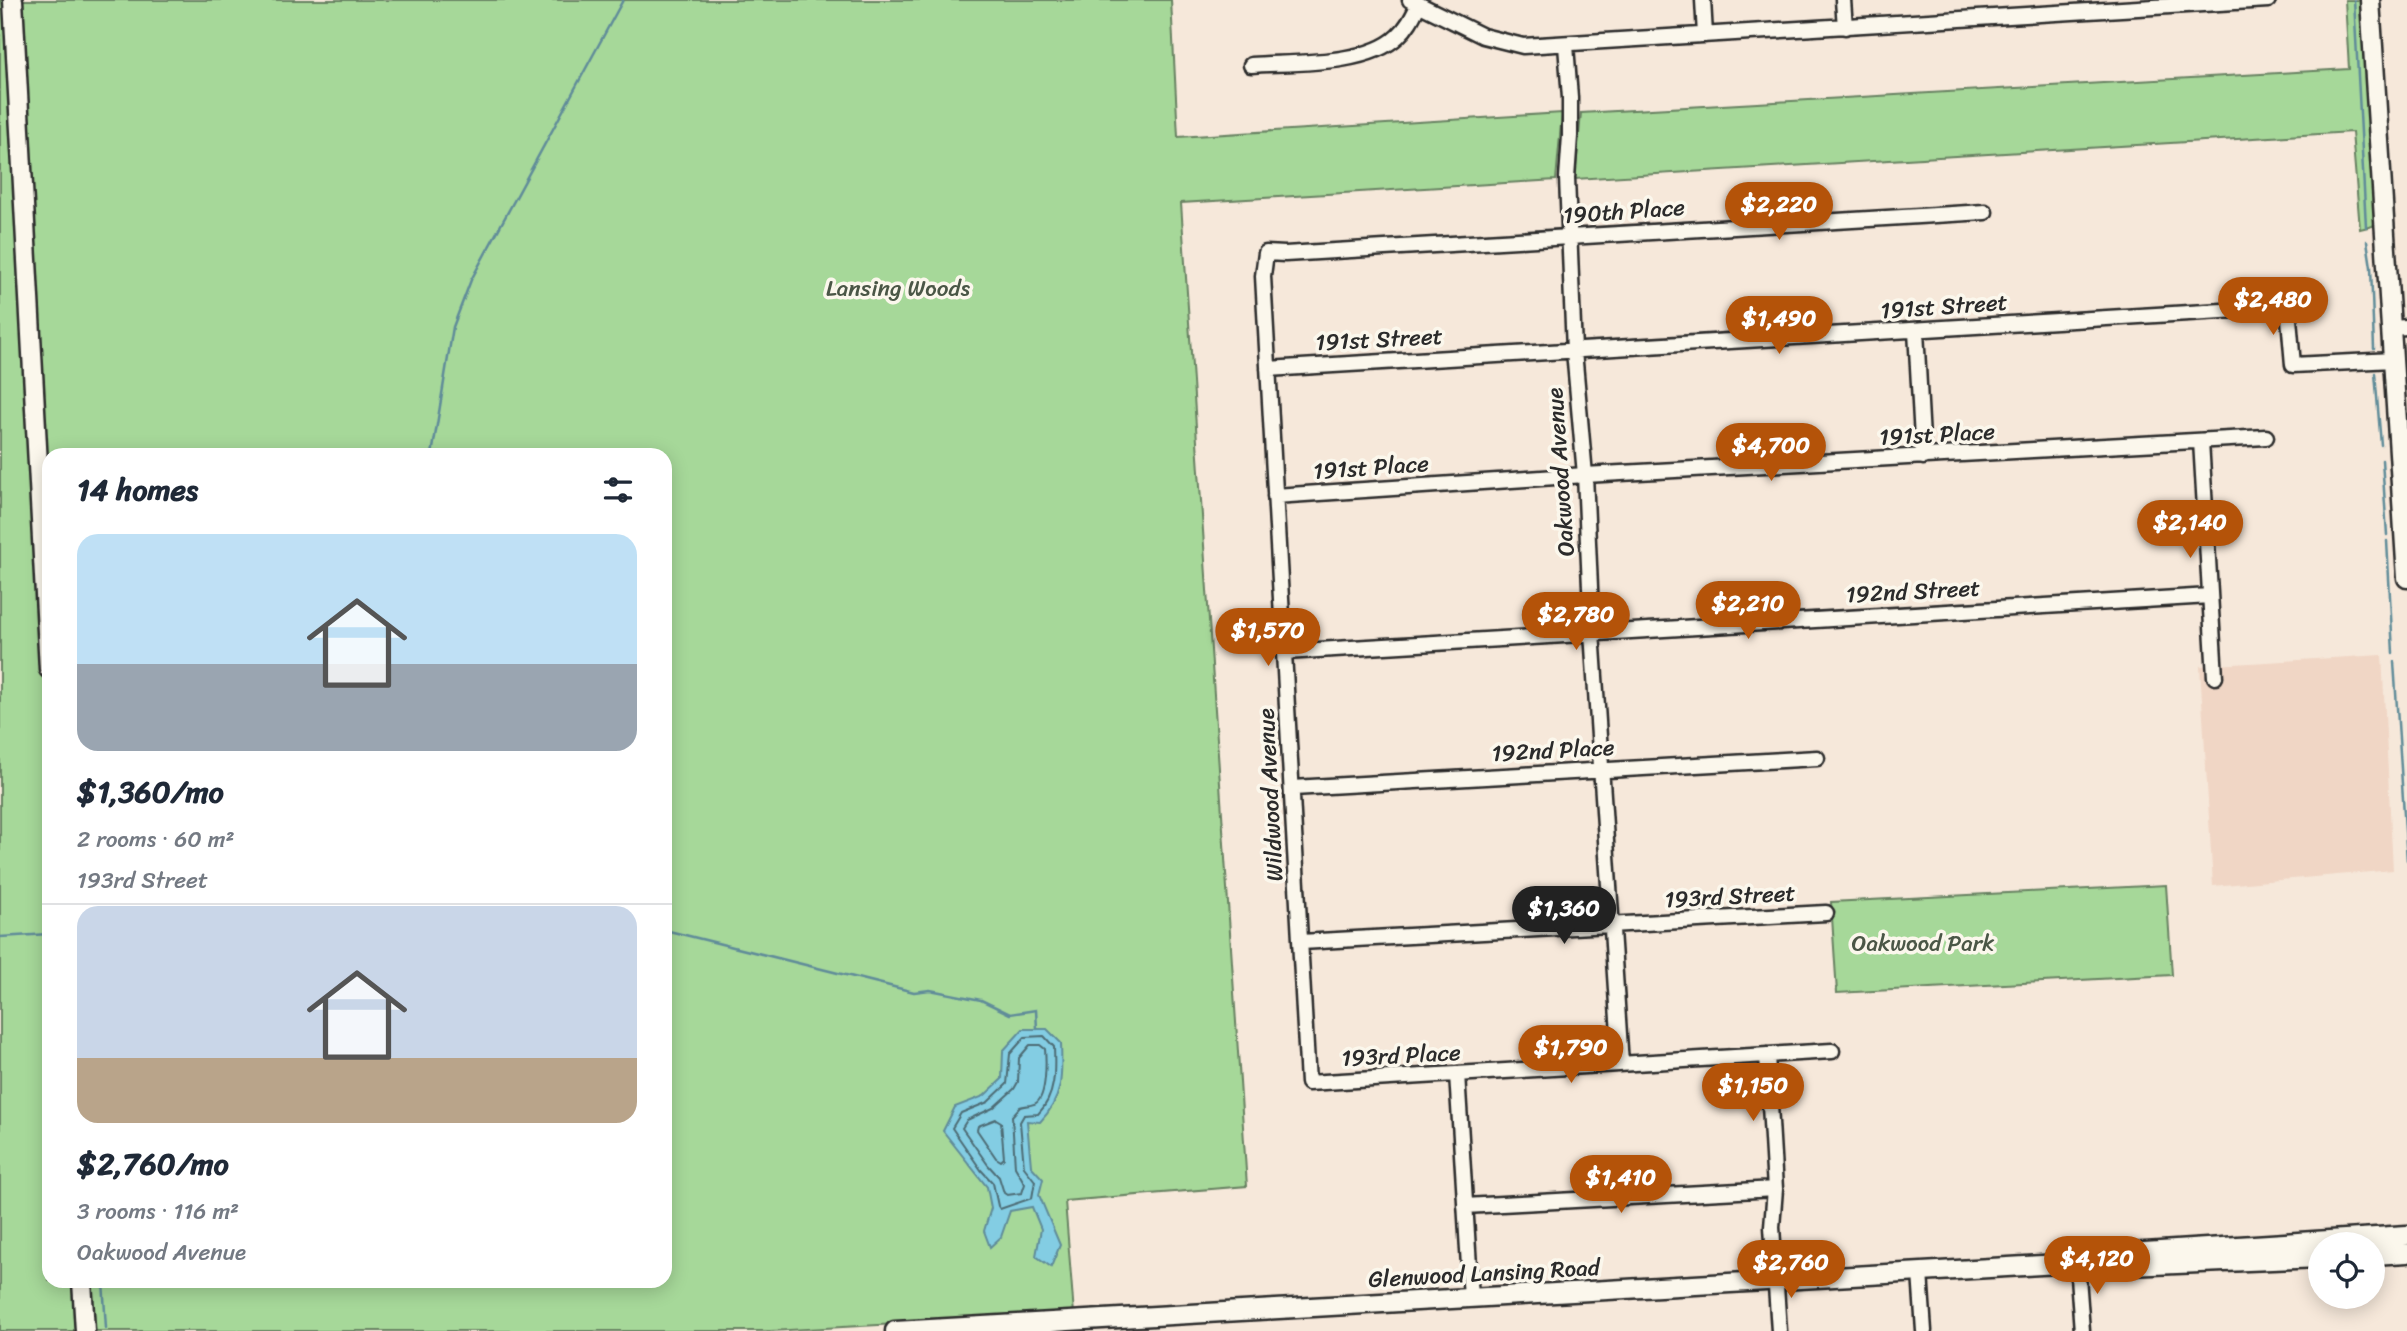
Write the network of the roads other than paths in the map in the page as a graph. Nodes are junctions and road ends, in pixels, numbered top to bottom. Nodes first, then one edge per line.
1 (13, 0) edge
2 (1703, 0) edge
3 (1843, 0) edge
4 (2268, 0) edge
5 (2370, 0) edge
6 (1415, 2) edge
7 (1845, 27) junction
8 (1705, 36) junction
9 (1566, 45) junction
10 (1251, 65) dead end
11 (1985, 212) dead end
12 (1570, 238) junction
13 (1265, 253) joint
14 (2399, 328) edge
15 (1916, 331) junction
16 (1574, 351) junction
17 (2393, 360) junction
18 (1268, 369) junction
19 (2266, 437) dead end
20 (2201, 441) junction
21 (1923, 457) junction
22 (1585, 475) junction
23 (1275, 496) junction
24 (42, 539) edge
25 (2407, 578) edge
26 (2210, 596) junction
27 (1592, 632) junction
28 (1284, 652) junction
29 (2215, 677) dead end
30 (1816, 758) dead end
31 (1601, 770) junction
32 (1293, 788) junction
33 (1826, 914) dead end
34 (1611, 926) junction
35 (1301, 942) junction
36 (1832, 1051) dead end
37 (1767, 1055) junction
38 (1620, 1064) junction
39 (1457, 1074) junction
40 (1308, 1083) joint
41 (1775, 1189) junction
42 (1465, 1206) junction
43 (2407, 1235) edge
44 (2407, 1253) edge
45 (2385, 1254) edge
46 (2308, 1259) edge
47 (2077, 1263) junction
48 (1920, 1273) junction
49 (1776, 1281) junction
50 (82, 1288) edge
51 (1471, 1298) junction
52 (923, 1330) edge
53 (85, 1331) edge
54 (895, 1331) edge
55 (1779, 1331) edge
56 (1924, 1331) edge
57 (2082, 1331) edge

1 - 24 main road
2 - 8 street
3 - 7 street
4 - 7 street
5 - 14 main road
6 - 9 street
6 - 10 street
7 - 8 street
8 - 9 street
9 - 12 street, Oakwood Avenue
11 - 12 street, 190th Place
12 - 13 street, 190th Place
12 - 16 street, Oakwood Avenue
13 - 18 street, Wildwood Avenue
14 - 17 main road
15 - 16 street, 191st Street
15 - 17 street, 191st Street
15 - 21 street
16 - 18 street, 191st Street
16 - 22 street, Oakwood Avenue
17 - 25 main road
18 - 23 street, Wildwood Avenue
19 - 20 street, 191st Place
20 - 21 street, 191st Place
20 - 26 street
21 - 22 street, 191st Place
22 - 23 street, 191st Place
22 - 27 street, Oakwood Avenue
23 - 28 street, Wildwood Avenue
26 - 27 street, 192nd Street
26 - 29 street
27 - 28 street, 192nd Street
27 - 31 street, Oakwood Avenue
28 - 32 street, Wildwood Avenue
30 - 31 street, 192nd Place
31 - 32 street, 192nd Place
31 - 34 street, Oakwood Avenue
32 - 35 street, Wildwood Avenue
33 - 34 street, 193rd Street
34 - 35 street, 193rd Street
34 - 38 street, Oakwood Avenue
35 - 40 street, Wildwood Avenue
36 - 37 street, 193rd Place
37 - 38 street, 193rd Place
37 - 41 street
38 - 39 street, 193rd Place
39 - 40 street, 193rd Place
39 - 42 street
41 - 42 street
41 - 49 street
42 - 51 street
43 - 47 main road, Glenwood Lansing Road
44 - 45 main road
46 - 47 main road, Glenwood Lansing Road
47 - 48 main road, Glenwood Lansing Road
47 - 57 street
48 - 49 main road, Glenwood Lansing Road
48 - 56 street
49 - 51 main road, Glenwood Lansing Road
49 - 55 street
50 - 53 main road
51 - 52 main road, Glenwood Lansing Road
52 - 54 main road, Glenwood Lansing Road

